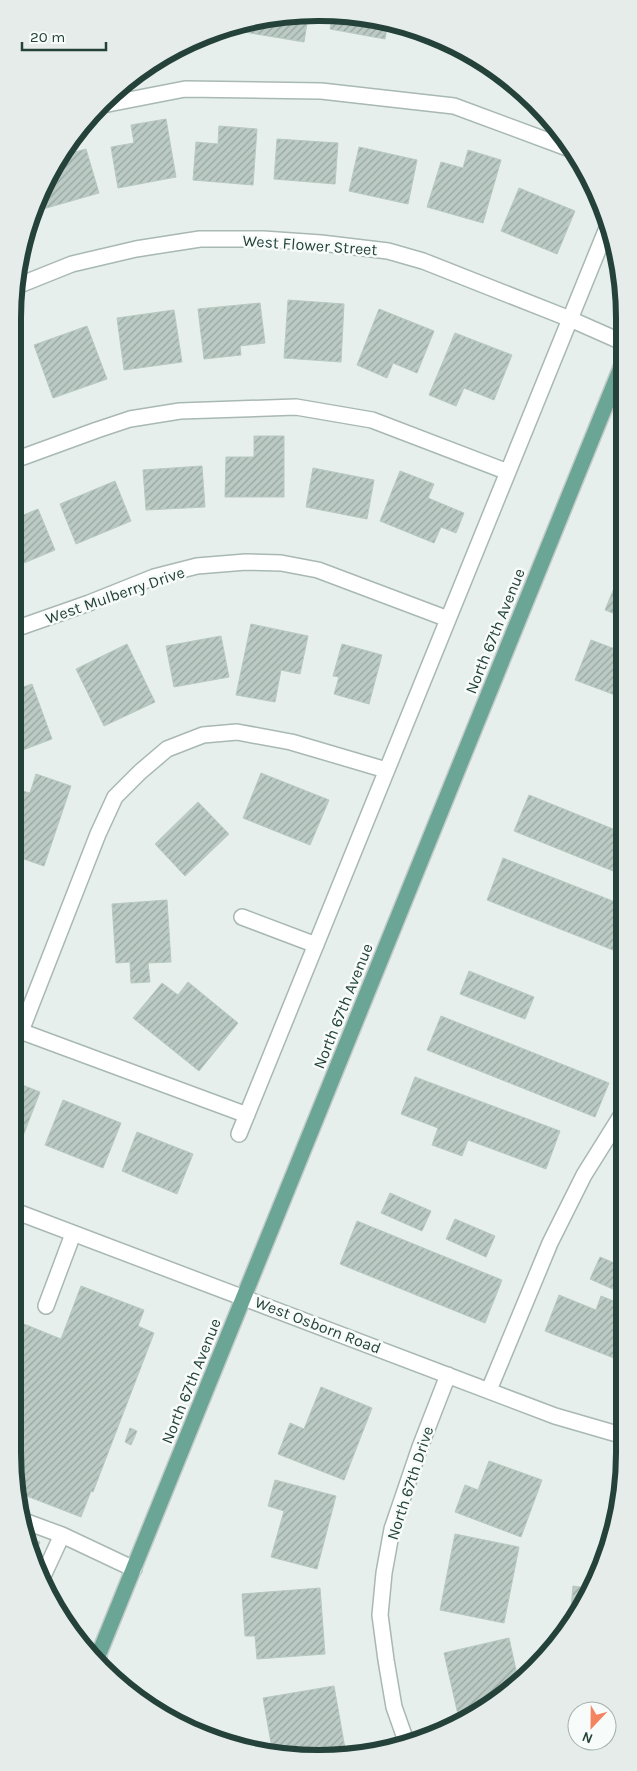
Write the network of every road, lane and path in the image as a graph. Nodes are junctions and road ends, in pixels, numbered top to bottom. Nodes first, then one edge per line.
1 (114, 103) edge
2 (560, 145) edge
3 (604, 236) edge
4 (24, 283) edge
5 (570, 319) junction
6 (616, 339) edge
7 (616, 380) edge
8 (21, 458) edge
9 (508, 472) junction
10 (448, 619) junction
11 (21, 627) edge
12 (386, 770) junction
13 (242, 917) dead end
14 (316, 945) junction
15 (21, 1020) edge
16 (21, 1031) edge
17 (247, 1115) junction
18 (616, 1124) edge
19 (239, 1134) dead end
20 (21, 1214) edge
21 (73, 1234) junction
22 (243, 1297) junction
23 (46, 1306) dead end
24 (448, 1375) junction
25 (489, 1390) junction
26 (616, 1434) edge
27 (30, 1523) edge
28 (62, 1535) junction
29 (134, 1569) junction
30 (46, 1570) edge
31 (96, 1650) edge
32 (405, 1737) edge

1 - 2 street
3 - 5 street
4 - 5 street, West Flower Street
5 - 6 street, West Flower Street
5 - 9 street
7 - 22 main road, North 67th Avenue
8 - 9 street
9 - 10 street
10 - 11 street, West Mulberry Drive
10 - 12 street
12 - 14 street
12 - 15 street
13 - 14 street
14 - 17 street
16 - 17 street
17 - 19 street
18 - 25 street
20 - 21 street, West Osborn Road
21 - 22 street, West Osborn Road
21 - 23 street
22 - 24 street, West Osborn Road
22 - 29 main road, North 67th Avenue
24 - 25 street, West Osborn Road
24 - 32 street, North 67th Drive
25 - 26 street, West Osborn Road
27 - 28 street
28 - 29 street
28 - 30 street
29 - 31 main road, North 67th Avenue

